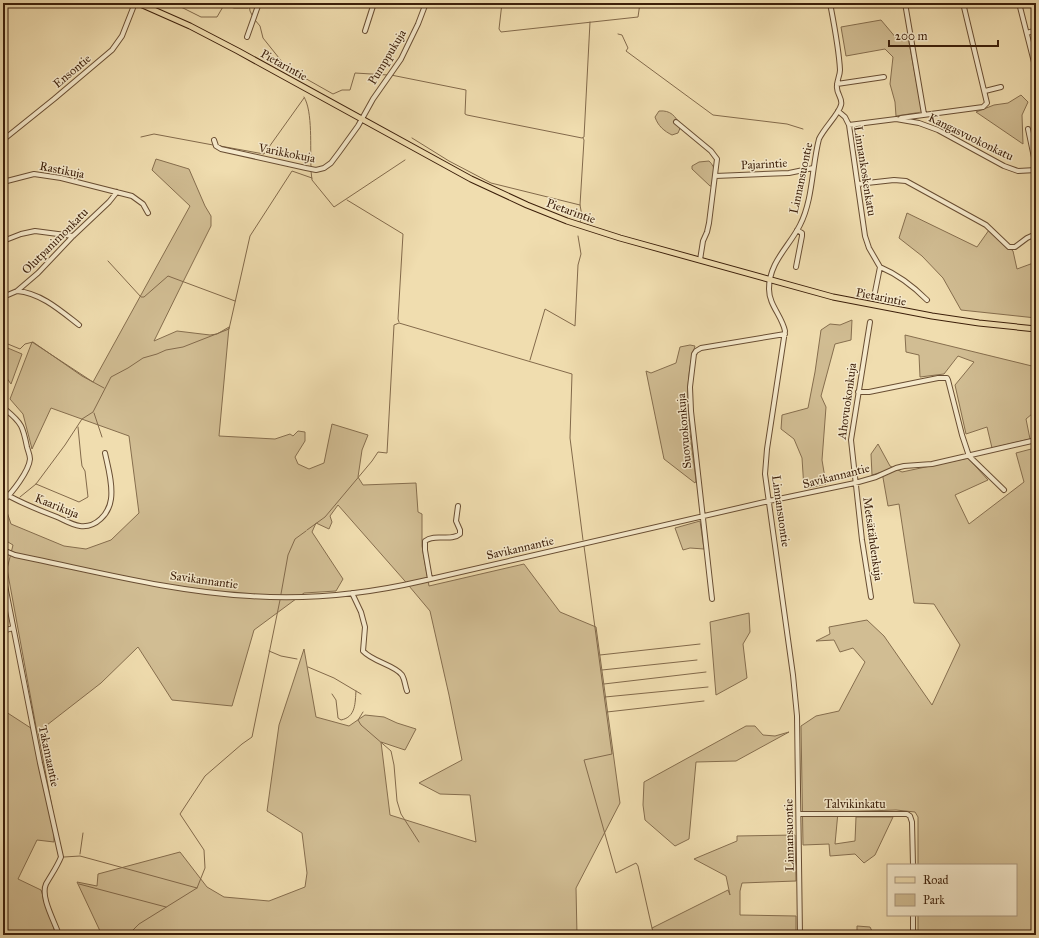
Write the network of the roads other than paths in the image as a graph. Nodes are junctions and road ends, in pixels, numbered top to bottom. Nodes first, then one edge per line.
1 (136, 3) edge
2 (259, 3) edge
3 (374, 3) edge
4 (426, 3) edge
5 (839, 3) edge
6 (853, 3) edge
7 (858, 3) edge
8 (905, 3) edge
9 (963, 3) edge
10 (1020, 3) edge
11 (831, 4) edge
12 (1036, 30) edge
13 (365, 31) dead end
14 (1027, 33) junction
15 (247, 37) dead end
16 (1036, 70) edge
17 (884, 77) dead end
18 (837, 84) junction
19 (1001, 87) dead end
20 (985, 91) junction
21 (838, 112) junction
22 (924, 114) junction
23 (896, 119) junction
24 (362, 120) junction
25 (676, 122) dead end
26 (849, 125) junction
27 (1028, 129) dead end
28 (3, 140) edge
29 (214, 140) dead end
30 (814, 168) junction
31 (1036, 169) edge
32 (716, 176) junction
33 (3, 182) edge
34 (858, 184) junction
35 (116, 192) junction
36 (148, 213) dead end
37 (797, 230) junction
38 (1036, 234) edge
39 (73, 236) junction
40 (3, 241) edge
41 (700, 260) junction
42 (796, 267) dead end
43 (880, 267) junction
44 (769, 280) junction
45 (17, 291) junction
46 (3, 297) edge
47 (874, 297) dead end
48 (927, 300) dead end
49 (870, 322) dead end
50 (78, 325) dead end
51 (1036, 329) edge
52 (785, 334) junction
53 (858, 392) junction
54 (6, 410) dead end
55 (1036, 440) edge
56 (105, 453) dead end
57 (969, 456) junction
58 (855, 483) junction
59 (1004, 490) dead end
60 (9, 496) junction
61 (3, 501) edge
62 (769, 501) junction
63 (458, 506) dead end
64 (703, 516) junction
65 (3, 550) edge
66 (3, 575) edge
67 (430, 579) junction
68 (352, 593) junction
69 (871, 597) dead end
70 (712, 599) dead end
71 (12, 628) junction
72 (3, 631) edge
73 (406, 691) dead end
74 (799, 814) junction
75 (913, 864) edge
76 (913, 916) edge
77 (59, 935) edge
78 (800, 935) edge
79 (913, 935) edge

1 - 24 main road, Pietarintie
1 - 28 street, Ensontie
2 - 15 street
3 - 13 street
4 - 24 street, Pumppukuja
5 - 11 street
6 - 7 street
8 - 22 street
9 - 20 street
10 - 14 street
11 - 18 street
12 - 14 street
14 - 16 street
17 - 18 street
18 - 21 street
19 - 20 street
20 - 22 street
21 - 26 street, Linnankoskenkatu
21 - 30 street, Linnansuontie
22 - 23 street
23 - 26 street, Kangasvuokonkatu
23 - 31 street, Kangasvuokonkatu
24 - 29 street, Varikkokuja
24 - 41 main road, Pietarintie
25 - 32 street
26 - 34 street, Linnankoskenkatu
27 - 31 street
30 - 32 street, Pajarintie
30 - 37 street, Linnansuontie
32 - 41 street
33 - 35 street, Rastikuja
34 - 38 street
34 - 43 street, Linnankoskenkatu
35 - 36 street, Rastikuja
35 - 39 street, Olutpanimonkatu
37 - 42 street
37 - 44 street, Linnansuontie
39 - 40 street
39 - 45 street, Olutpanimonkatu
41 - 44 main road, Pietarintie
43 - 47 street
43 - 48 street
44 - 51 main road, Pietarintie
44 - 52 street, Linnansuontie
45 - 46 street, Olutpanimonkatu
45 - 50 street
49 - 53 street, Ahovuokonkuja
52 - 62 street, Linnansuontie
52 - 64 street, Suovuokonkuja
53 - 57 street
53 - 58 street, Ahovuokonkuja
54 - 60 street
55 - 57 street, Savikannantie
56 - 60 street, Kaarikuja
57 - 58 street, Savikannantie
57 - 59 street
58 - 62 street, Savikannantie
58 - 69 street, Metsätähdenkuja
60 - 61 street
62 - 64 street, Savikannantie
62 - 74 street, Linnansuontie
63 - 67 street
64 - 67 street, Savikannantie
64 - 70 street, Suovuokonkuja
65 - 68 street, Savikannantie
66 - 71 street, Takamaantie
67 - 68 street, Savikannantie
68 - 73 street
71 - 72 street
71 - 77 street, Takamaantie
74 - 75 street, Talvikinkatu
74 - 78 street, Linnansuontie
76 - 79 street

